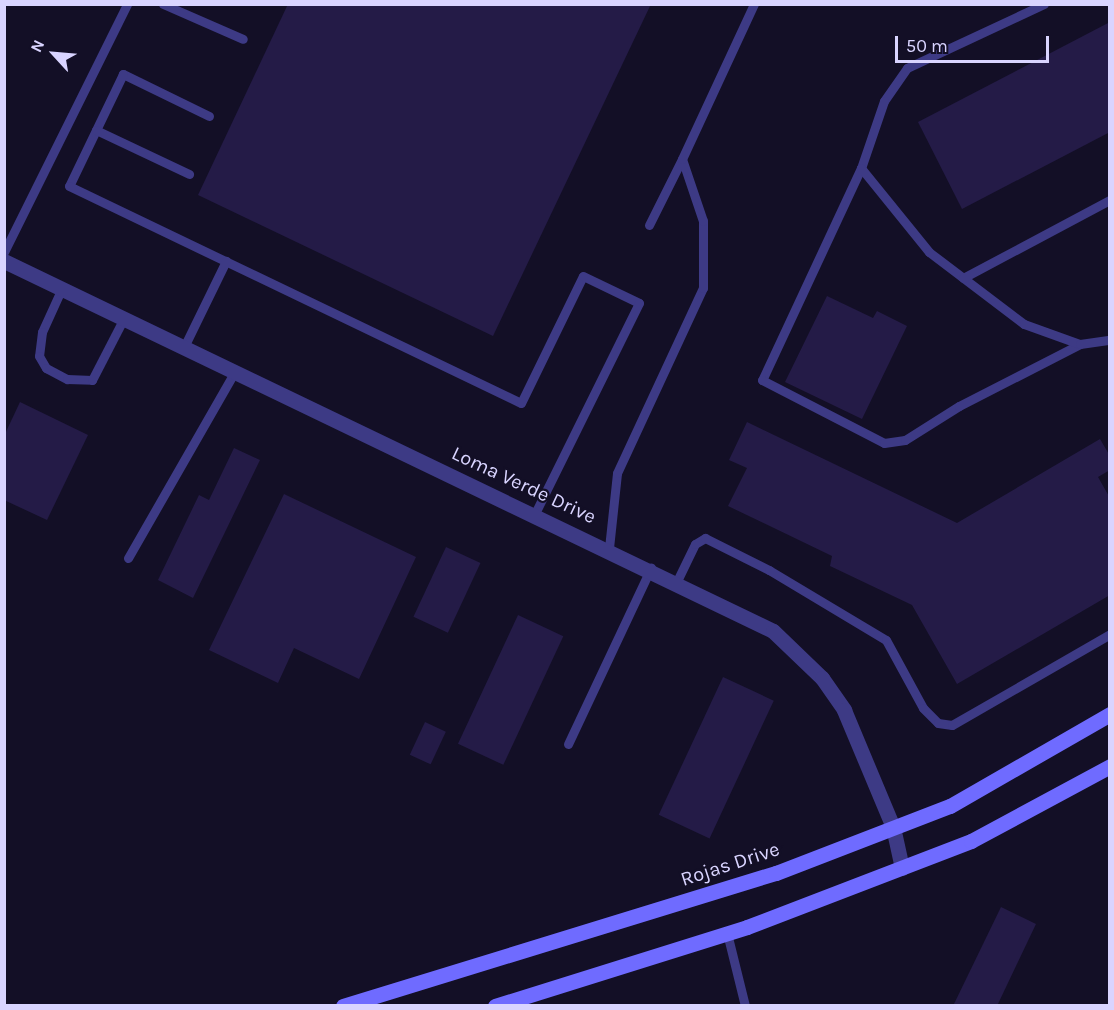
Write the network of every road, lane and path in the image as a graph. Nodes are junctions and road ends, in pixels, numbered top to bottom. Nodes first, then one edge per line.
1 (127, 4) edge
2 (164, 4) edge
3 (754, 4) edge
4 (1044, 4) edge
5 (183, 8) edge
6 (243, 39) dead end
7 (209, 116) dead end
8 (96, 130) junction
9 (682, 159) junction
10 (861, 168) junction
11 (189, 174) dead end
12 (1110, 200) edge
13 (649, 225) dead end
14 (4, 252) edge
15 (4, 261) edge
16 (226, 261) junction
17 (963, 278) junction
18 (62, 288) junction
19 (124, 318) junction
20 (1110, 340) edge
21 (1080, 344) junction
22 (184, 347) junction
23 (235, 371) junction
24 (535, 513) junction
25 (609, 548) junction
26 (128, 558) dead end
27 (651, 568) junction
28 (677, 581) junction
29 (1110, 634) edge
30 (1110, 714) edge
31 (568, 744) dead end
32 (1110, 766) edge
33 (893, 826) junction
34 (902, 868) junction
35 (727, 933) junction
36 (343, 1005) edge
37 (495, 1005) edge
38 (745, 1005) edge

1 - 14 lane
2 - 5 lane
3 - 9 lane
4 - 10 lane
5 - 6 lane
7 - 8 lane
8 - 11 lane
8 - 16 lane
9 - 13 lane
9 - 25 lane
10 - 17 lane
10 - 21 lane
12 - 17 lane
15 - 18 street, Loma Verde Drive
16 - 22 lane
16 - 24 lane
17 - 21 lane
18 - 19 street, Loma Verde Drive
18 - 19 lane
19 - 22 street, Loma Verde Drive
20 - 21 lane
22 - 23 street, Loma Verde Drive
23 - 24 street, Loma Verde Drive
23 - 26 lane
24 - 25 street, Loma Verde Drive
25 - 27 street, Loma Verde Drive
27 - 28 street, Loma Verde Drive
27 - 31 lane
28 - 29 lane
28 - 33 street, Loma Verde Drive
30 - 33 main road, Rojas Drive
32 - 34 main road
33 - 34 street, Loma Verde Drive
33 - 36 main road, Rojas Drive
34 - 35 main road
35 - 37 main road
35 - 38 lane

